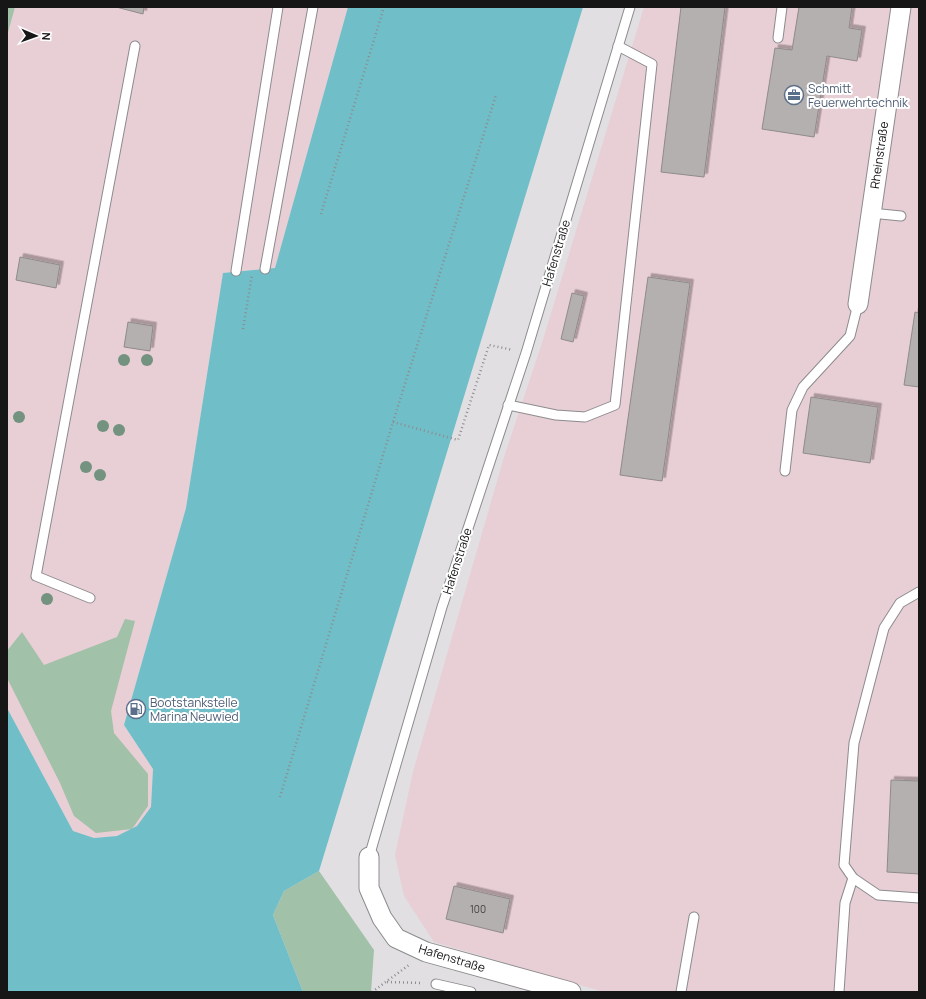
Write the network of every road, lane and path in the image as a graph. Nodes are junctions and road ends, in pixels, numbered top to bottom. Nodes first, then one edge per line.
1 (278, 7) edge
2 (312, 7) edge
3 (384, 7) edge
4 (630, 7) edge
5 (782, 7) edge
6 (901, 7) edge
7 (778, 38) dead end
8 (135, 46) dead end
9 (618, 46) junction
10 (496, 95) dead end
11 (871, 213) junction
12 (321, 214) dead end
13 (901, 216) dead end
14 (265, 268) dead end
15 (236, 271) dead end
16 (858, 304) joint
17 (503, 348) dead end
18 (508, 405) junction
19 (393, 422) junction
20 (785, 471) dead end
21 (919, 592) edge
22 (90, 598) dead end
23 (280, 797) dead end
24 (369, 857) joint
25 (853, 878) junction
26 (919, 898) edge
27 (694, 918) dead end
28 (426, 952) junction
29 (387, 982) junction
30 (436, 984) joint
31 (450, 990) edge
32 (372, 992) edge
33 (471, 992) edge
34 (571, 992) edge
35 (681, 992) edge
36 (839, 992) edge

1 - 15 lane
2 - 14 lane
3 - 12 path
4 - 9 lane, Hafenstraße
5 - 7 lane
6 - 11 street, Rheinstraße
8 - 22 lane
9 - 18 lane, Hafenstraße
9 - 18 lane
10 - 19 path
11 - 13 lane
11 - 16 street, Rheinstraße
16 - 20 lane
17 - 19 path
18 - 24 lane, Hafenstraße
19 - 23 path
21 - 25 lane
24 - 28 street, Hafenstraße
25 - 26 lane
25 - 36 lane
27 - 35 lane
28 - 29 path
28 - 34 street, Hafenstraße
29 - 30 path
29 - 32 path
30 - 31 lane
31 - 33 lane

